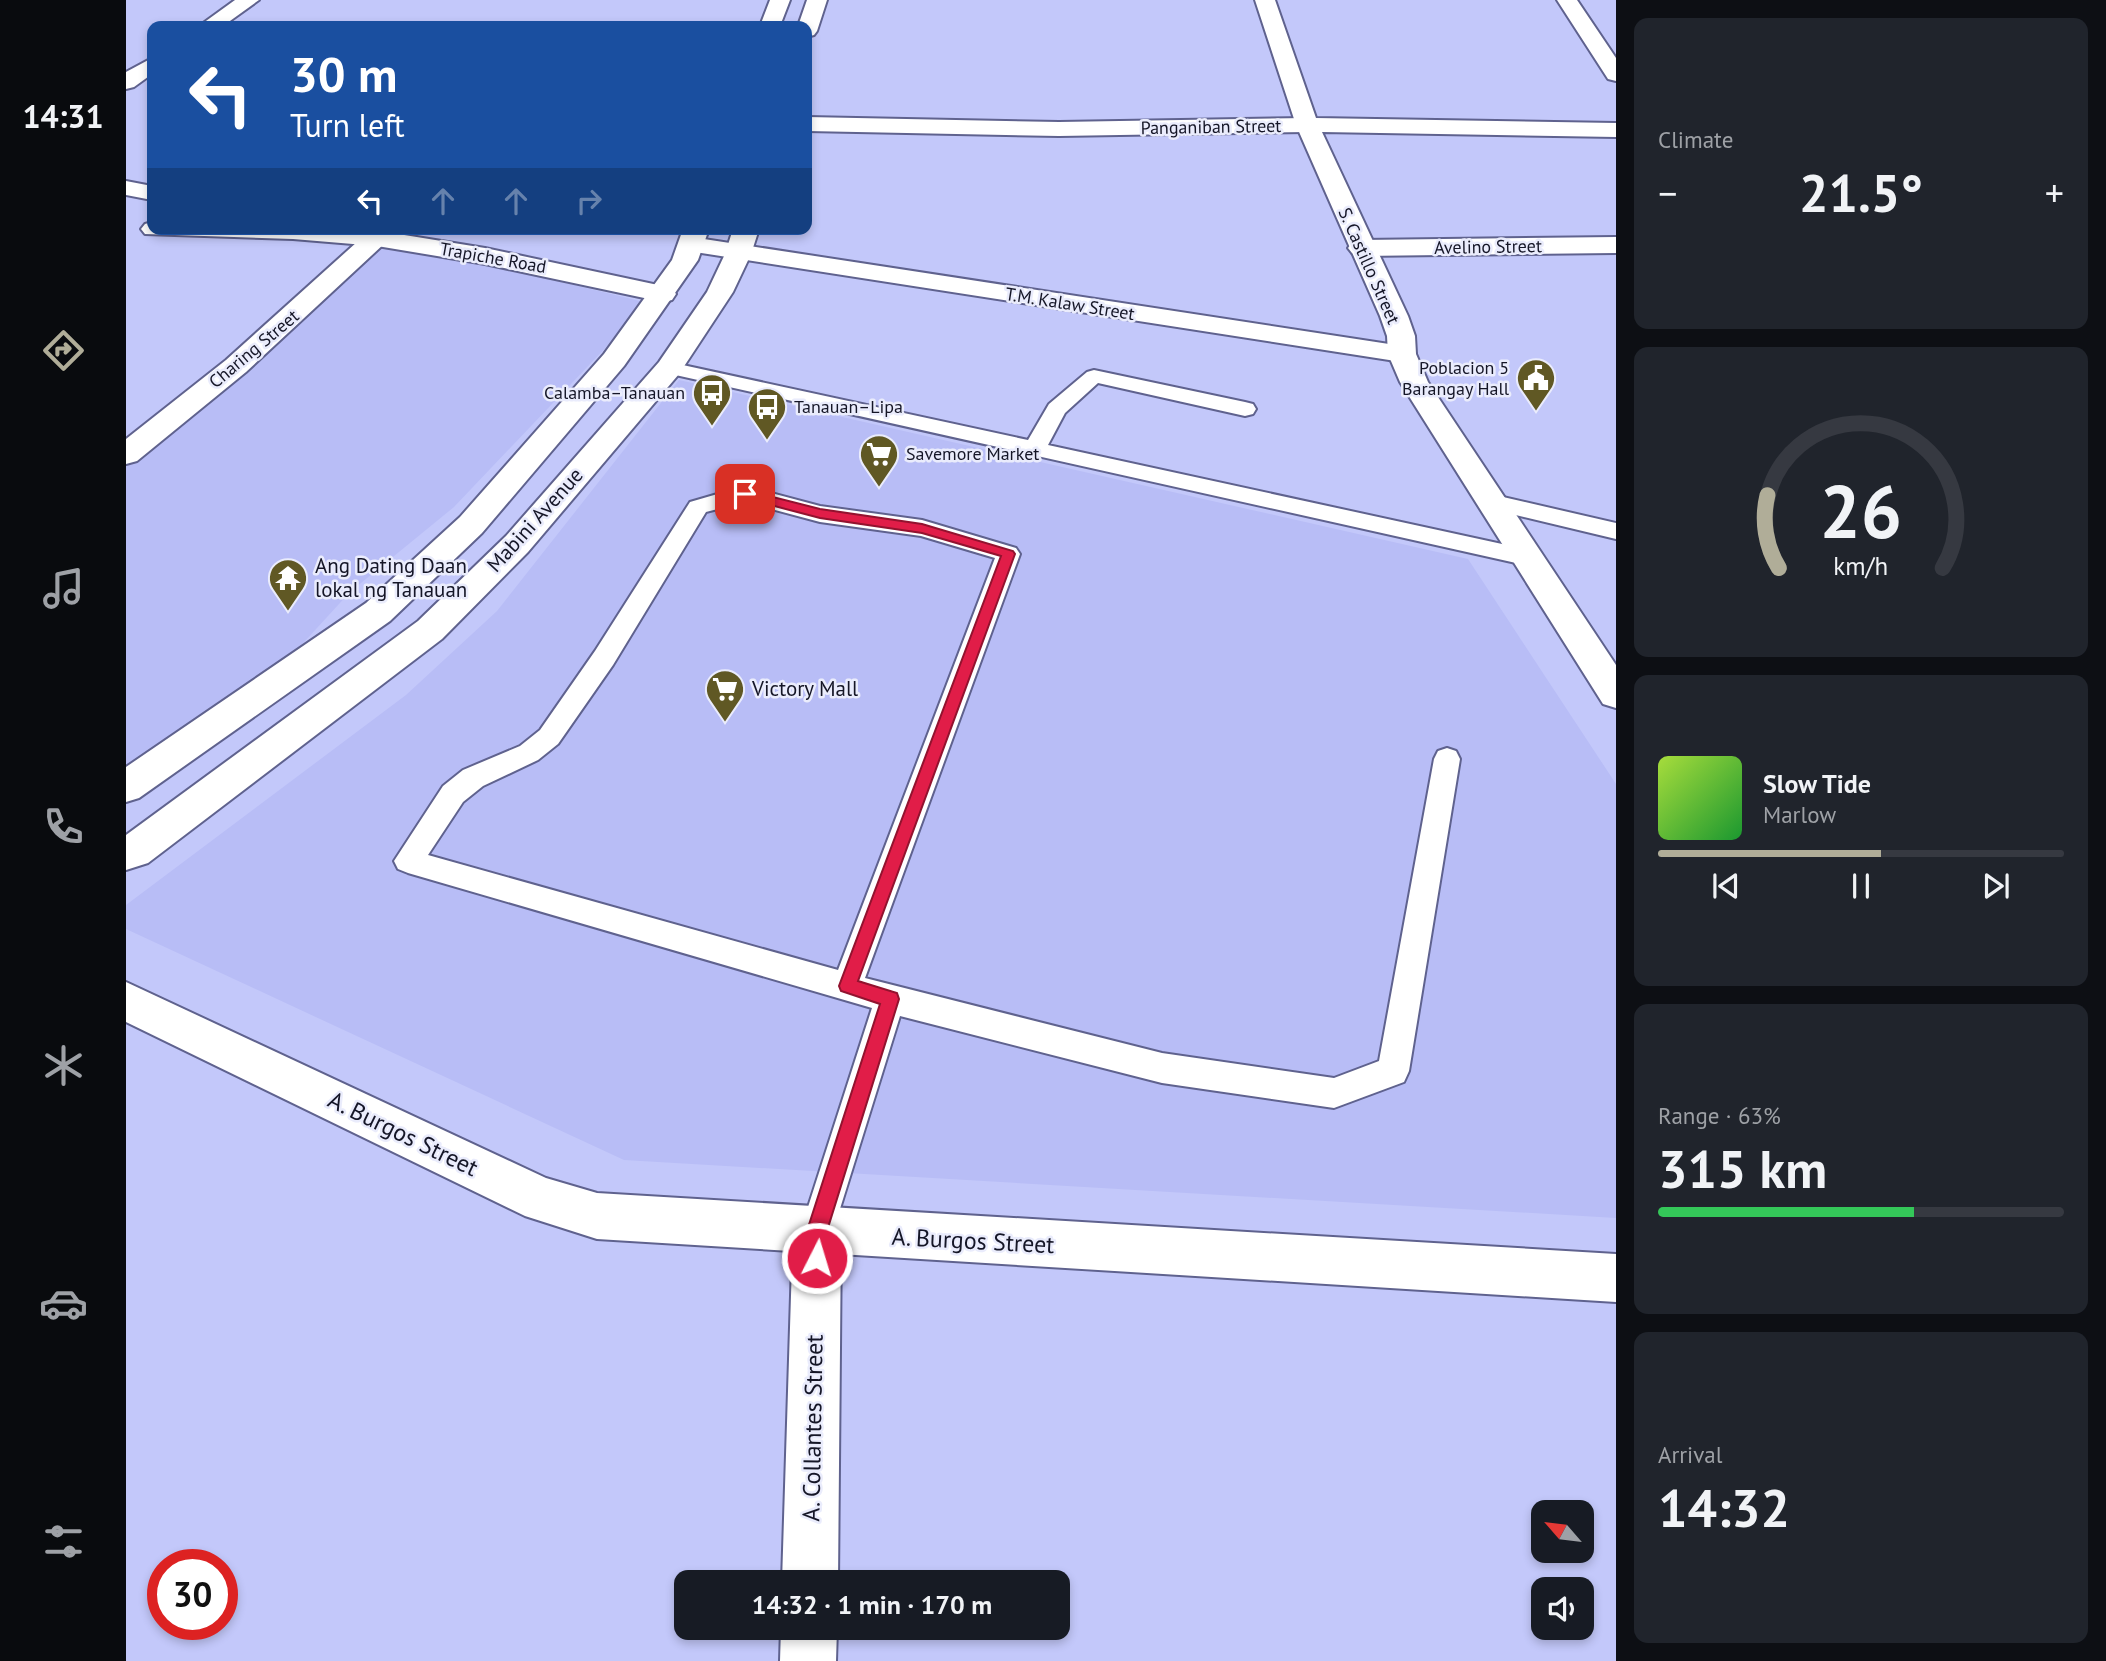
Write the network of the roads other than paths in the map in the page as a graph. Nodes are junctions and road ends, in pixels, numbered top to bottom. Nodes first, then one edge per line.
1 (248, 0) edge
2 (780, 0) edge
3 (817, 0) edge
4 (1265, 0) edge
5 (1567, 0) edge
6 (216, 21) edge
7 (772, 21) edge
8 (810, 21) edge
9 (147, 67) edge
10 (1616, 74) edge
11 (126, 82) edge
12 (812, 124) edge
13 (1307, 125) junction
14 (1616, 130) edge
15 (126, 188) edge
16 (147, 192) edge
17 (126, 229) edge
18 (147, 229) edge
19 (343, 235) edge
20 (694, 237) edge
21 (376, 238) junction
22 (742, 242) edge
23 (1616, 245) edge
24 (1361, 248) junction
25 (663, 294) junction
26 (1402, 354) junction
27 (669, 368) junction
28 (1245, 409) dead end
29 (1035, 448) junction
30 (126, 454) edge
31 (1490, 502) junction
32 (1616, 531) edge
33 (1525, 557) junction
34 (1616, 694) edge
35 (1447, 760) dead end
36 (126, 787) edge
37 (126, 854) edge
38 (847, 986) junction
39 (890, 999) junction
40 (126, 1001) edge
41 (817, 1231) junction
42 (1616, 1278) edge
43 (810, 1570) edge
44 (809, 1640) edge
45 (808, 1661) edge

1 - 6 street
2 - 7 street
3 - 8 street
4 - 13 street, S. Castillo Street
5 - 10 street
9 - 11 street
12 - 13 street, Panganiban Street
13 - 14 street, Panganiban Street
13 - 24 street, S. Castillo Street
15 - 16 street
17 - 18 street, Trapiche Road
19 - 21 street, Trapiche Road
20 - 22 street, T.M. Kalaw Street
20 - 25 street
21 - 25 street, Trapiche Road
21 - 30 street, Charing Street
22 - 26 street, T.M. Kalaw Street
22 - 27 street, Mabini Avenue
23 - 24 street, Avelino Street
24 - 26 street, S. Castillo Street
25 - 36 street
26 - 31 street, S. Castillo Street
27 - 29 lane
27 - 37 street, Mabini Avenue
28 - 29 lane
29 - 33 lane
31 - 32 lane
31 - 33 street, S. Castillo Street
33 - 34 street, S. Castillo Street
35 - 39 lane
38 - 38 lane
38 - 39 lane
39 - 41 lane
40 - 41 street, A. Burgos Street
41 - 42 street, A. Burgos Street
41 - 43 street, A. Collantes Street
44 - 45 street

